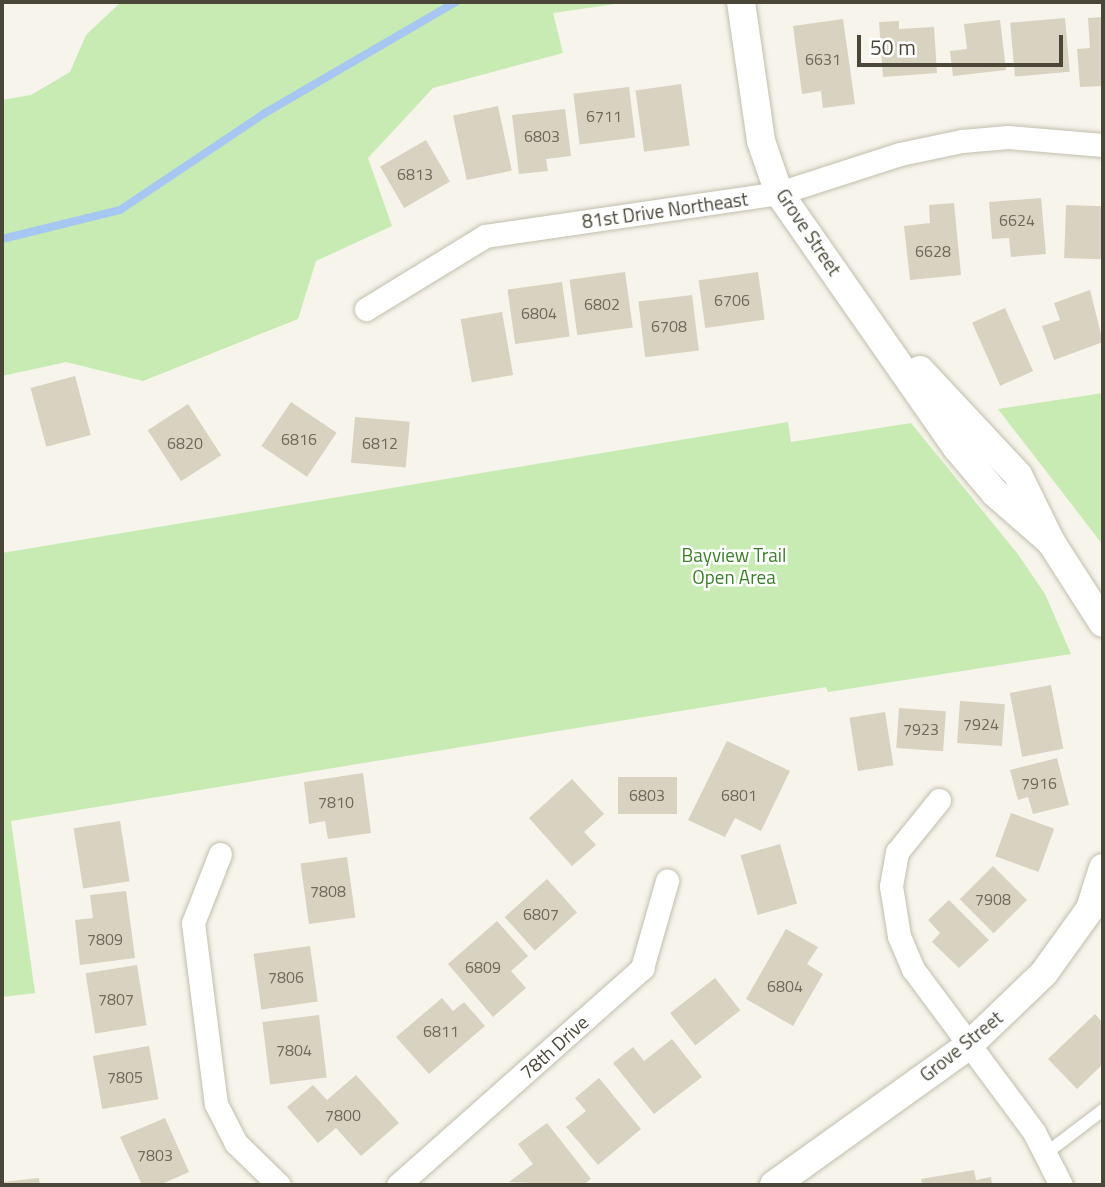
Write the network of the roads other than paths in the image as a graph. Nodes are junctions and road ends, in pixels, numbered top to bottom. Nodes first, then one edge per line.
1 (741, 2) edge
2 (1103, 145) edge
3 (779, 193) junction
4 (366, 309) dead end
5 (1103, 623) edge
6 (939, 800) dead end
7 (220, 854) dead end
8 (1103, 868) edge
9 (667, 881) dead end
10 (968, 1046) junction
11 (1103, 1110) edge
12 (1045, 1154) junction
13 (279, 1185) edge
14 (398, 1185) edge
15 (774, 1185) edge
16 (1061, 1185) edge

1 - 3 street, Grove Street
2 - 3 street, 81st Drive Northeast
3 - 4 street, 81st Drive Northeast
3 - 5 street, Grove Street
6 - 10 street
7 - 13 street
8 - 10 street, Grove Street
9 - 14 street, 78th Drive
10 - 12 street
10 - 15 street, Grove Street
11 - 12 lane
12 - 16 street

